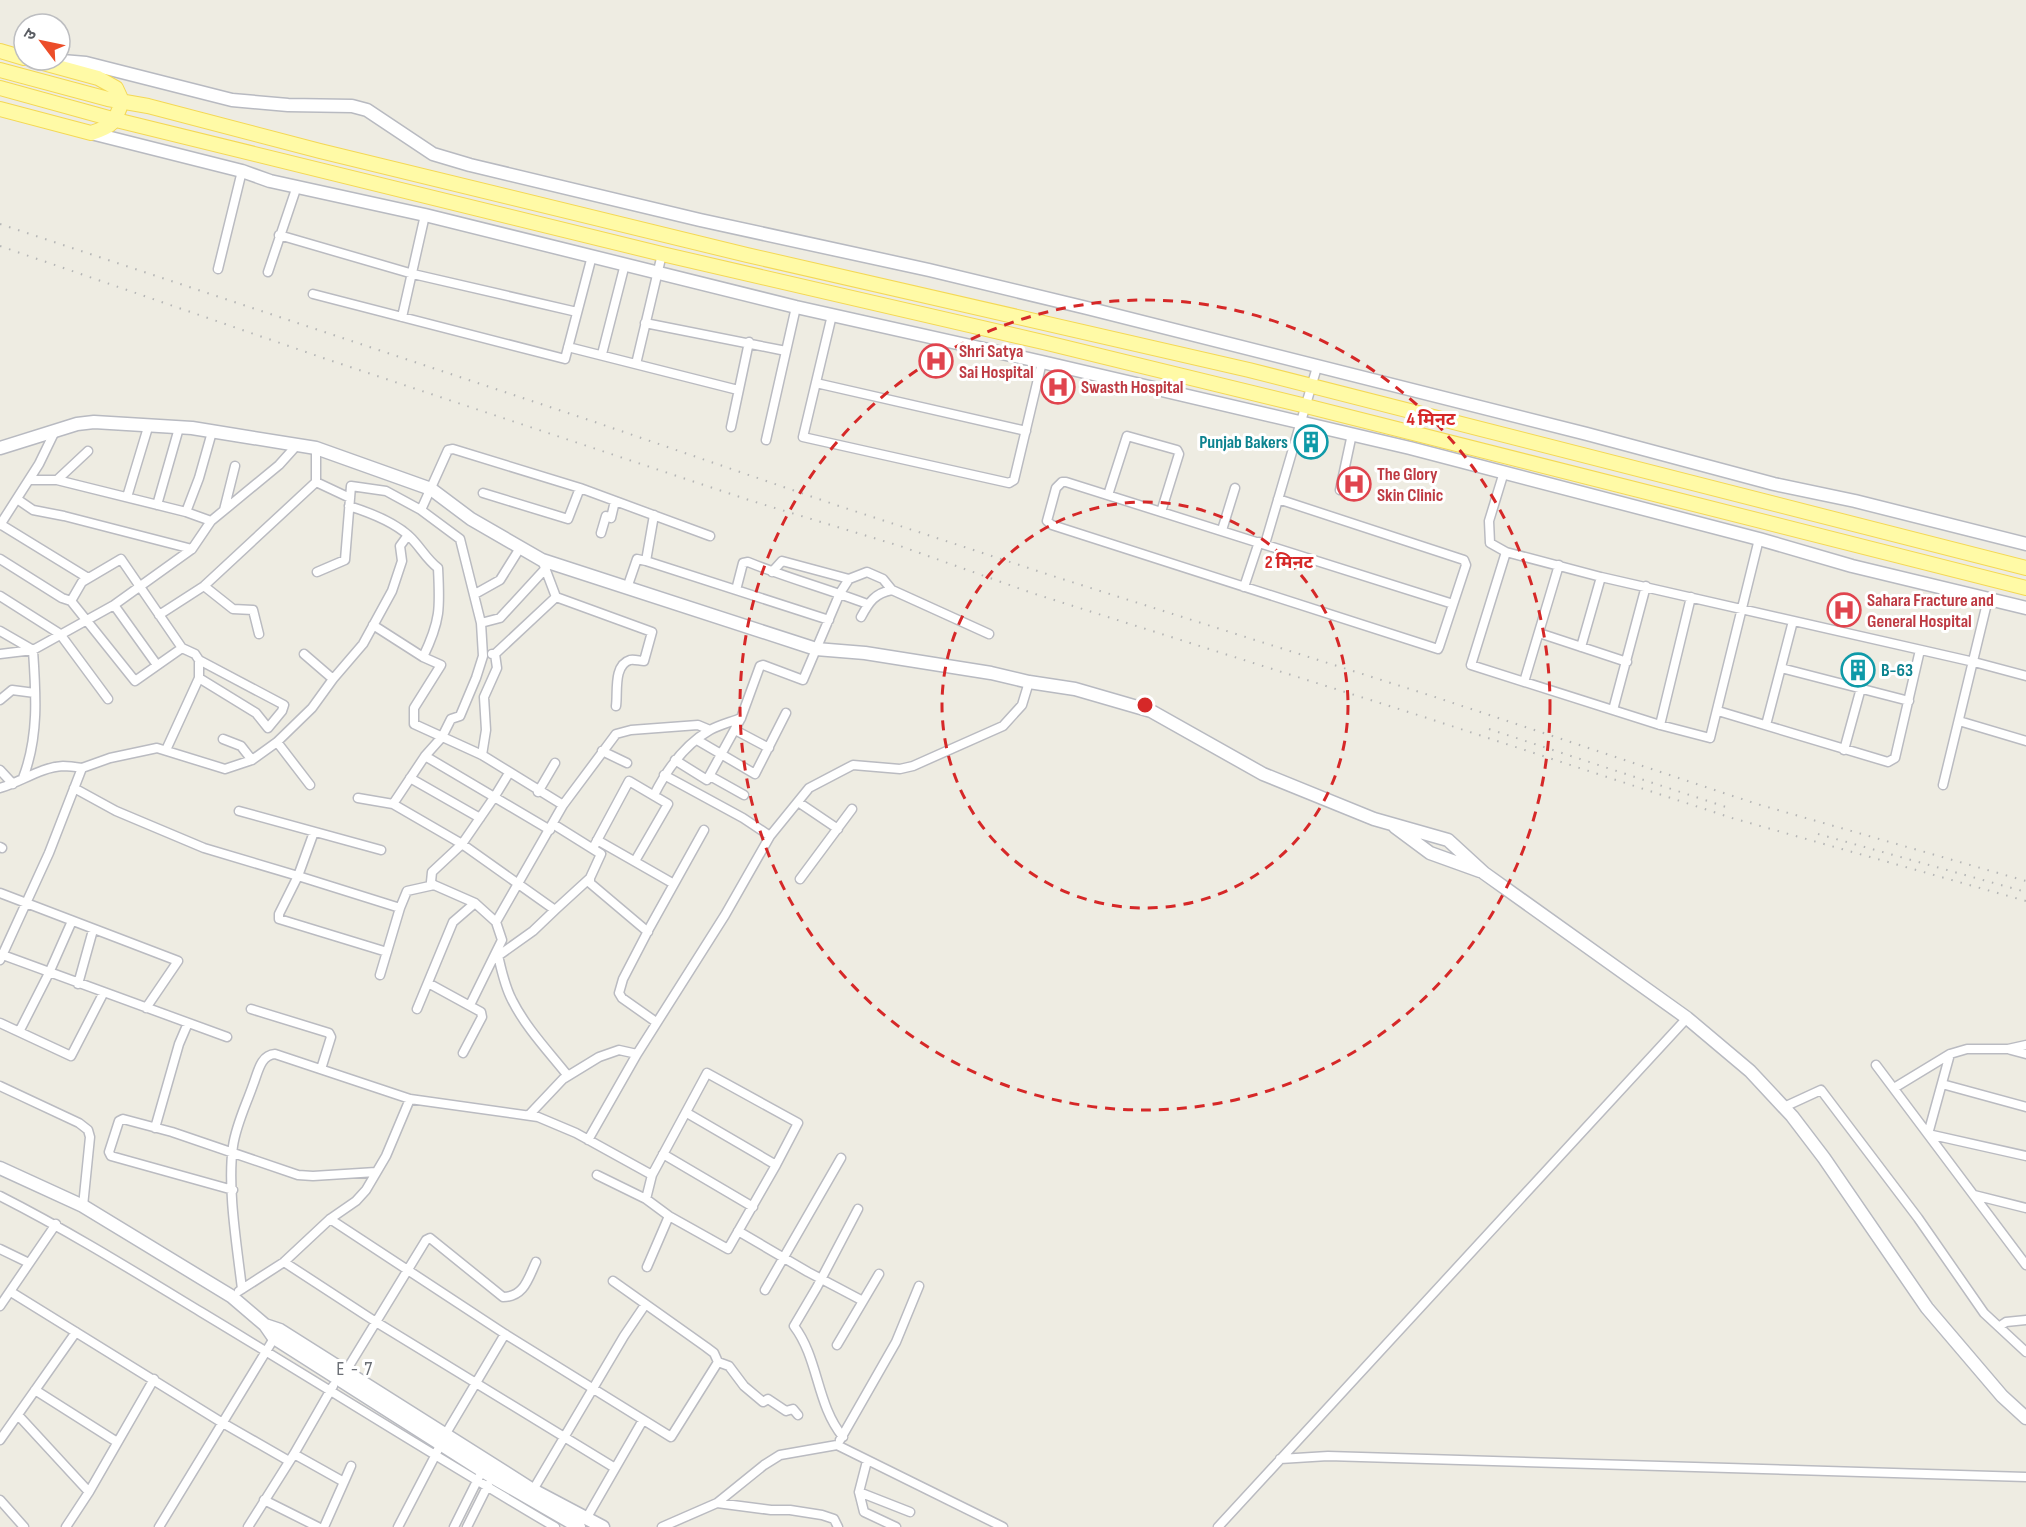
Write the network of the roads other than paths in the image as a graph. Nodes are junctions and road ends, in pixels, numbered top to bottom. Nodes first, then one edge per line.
1 (72, 62) edge
2 (0, 70) edge
3 (72, 71) edge
4 (0, 88) edge
5 (122, 101) junction
6 (0, 109) edge
7 (116, 120) junction
8 (91, 133) junction
9 (242, 171) junction
10 (297, 186) junction
11 (425, 215) junction
12 (279, 235) junction
13 (662, 254) junction
14 (592, 256) junction
15 (625, 264) junction
16 (218, 269) dead end
17 (268, 272) dead end
18 (657, 272) junction
19 (413, 274) junction
20 (313, 294) dead end
21 (796, 307) junction
22 (577, 312) junction
23 (831, 315) junction
24 (402, 316) junction
25 (645, 323) junction
26 (749, 342) junction
27 (568, 347) junction
28 (786, 351) junction
29 (602, 354) junction
30 (1042, 362) junction
31 (636, 364) junction
32 (1317, 367) junction
33 (816, 383) junction
34 (1311, 386) junction
35 (738, 390) junction
36 (1306, 406) junction
37 (1300, 422) junction
38 (149, 424) junction
39 (731, 427) dead end
40 (180, 428) junction
41 (55, 431) junction
42 (1026, 431) junction
43 (212, 432) junction
44 (1352, 434) junction
45 (766, 440) dead end
46 (297, 445) junction
47 (0, 448) edge
48 (316, 448) junction
49 (88, 452) dead end
50 (236, 466) dead end
51 (1504, 472) junction
52 (29, 480) junction
53 (57, 480) junction
54 (316, 482) junction
55 (580, 488) junction
56 (1235, 488) dead end
57 (431, 489) junction
58 (1340, 490) dead end
59 (483, 493) dead end
60 (1108, 495) junction
61 (127, 497) junction
62 (17, 499) junction
63 (1278, 500) junction
64 (615, 501) junction
65 (349, 502) junction
66 (157, 505) junction
67 (421, 510) junction
68 (224, 511) junction
69 (186, 512) junction
70 (1161, 512) junction
71 (654, 515) junction
72 (211, 521) junction
73 (0, 524) edge
74 (1222, 531) junction
75 (601, 533) dead end
76 (408, 535) junction
77 (710, 536) dead end
78 (1759, 539) junction
79 (1262, 543) junction
80 (2026, 544) edge
81 (520, 548) junction
82 (192, 549) junction
83 (1506, 552) junction
84 (0, 559) edge
85 (646, 561) junction
86 (544, 564) junction
87 (1559, 565) junction
88 (2026, 568) edge
89 (317, 572) dead end
90 (772, 572) junction
91 (1601, 577) junction
92 (88, 578) junction
93 (849, 579) junction
94 (204, 586) junction
95 (1646, 586) junction
96 (139, 587) junction
97 (1244, 587) junction
98 (627, 588) junction
99 (2026, 588) edge
100 (736, 590) junction
101 (892, 590) junction
102 (840, 593) junction
103 (475, 594) junction
104 (0, 596) edge
105 (556, 597) junction
106 (1691, 597) junction
107 (1988, 598) junction
108 (71, 601) junction
109 (867, 604) junction
110 (1453, 604) junction
111 (114, 605) junction
112 (2026, 608) edge
113 (1742, 609) junction
114 (159, 615) junction
115 (861, 617) dead end
116 (88, 620) junction
117 (830, 620) junction
118 (1793, 621) junction
119 (481, 623) junction
120 (373, 624) junction
121 (0, 631) edge
122 (1539, 633) junction
123 (60, 634) junction
124 (259, 634) dead end
125 (989, 634) dead end
126 (1581, 647) junction
127 (182, 648) junction
128 (816, 649) junction
129 (33, 650) junction
130 (1920, 650) junction
131 (0, 654) edge
132 (304, 654) dead end
133 (495, 654) junction
134 (483, 656) junction
135 (423, 657) junction
136 (199, 660) junction
137 (1627, 662) junction
138 (1974, 662) junction
139 (158, 665) junction
140 (1781, 668) junction
141 (2026, 676) edge
142 (199, 678) junction
143 (333, 680) junction
144 (1029, 682) junction
145 (1524, 682) junction
146 (1861, 688) junction
147 (35, 693) junction
148 (108, 699) dead end
149 (0, 700) edge
150 (1909, 701) junction
151 (616, 706) dead end
152 (1613, 710) junction
153 (1718, 711) junction
154 (786, 713) dead end
155 (741, 718) junction
156 (1959, 721) junction
157 (1660, 725) junction
158 (1766, 725) junction
159 (268, 728) junction
160 (710, 730) junction
161 (735, 730) junction
162 (442, 737) junction
163 (223, 739) dead end
164 (697, 740) junction
165 (278, 741) junction
166 (2026, 741) edge
167 (769, 748) junction
168 (166, 750) junction
169 (1844, 750) junction
170 (602, 752) junction
171 (482, 755) junction
172 (425, 756) junction
173 (721, 756) junction
174 (252, 760) junction
175 (675, 760) junction
176 (627, 763) dead end
177 (555, 764) dead end
178 (82, 768) junction
179 (0, 770) edge
180 (509, 773) junction
181 (664, 775) junction
182 (710, 776) junction
183 (23, 778) junction
184 (410, 778) junction
185 (13, 784) junction
186 (310, 785) dead end
187 (1943, 785) dead end
188 (74, 788) junction
189 (1, 789) edge
190 (538, 792) junction
191 (654, 795) junction
192 (744, 795) dead end
193 (495, 796) junction
194 (358, 798) dead end
195 (798, 802) junction
196 (393, 804) junction
197 (563, 805) junction
198 (852, 809) dead end
199 (239, 811) dead end
200 (480, 818) junction
201 (1392, 824) junction
202 (551, 827) junction
203 (838, 829) junction
204 (704, 830) dead end
205 (314, 832) junction
206 (770, 836) junction
207 (462, 844) junction
208 (595, 844) junction
209 (381, 850) dead end
210 (635, 861) junction
211 (1484, 873) junction
212 (298, 876) junction
213 (590, 878) junction
214 (800, 879) dead end
215 (519, 882) junction
216 (674, 884) junction
217 (434, 885) junction
218 (0, 893) edge
219 (26, 903) junction
220 (475, 903) junction
221 (400, 908) junction
222 (555, 910) junction
223 (72, 921) junction
224 (496, 922) junction
225 (93, 930) junction
226 (648, 932) junction
227 (387, 952) junction
228 (497, 953) junction
229 (1, 956) edge
230 (49, 973) junction
231 (380, 975) dead end
232 (428, 983) junction
233 (78, 984) junction
234 (104, 992) junction
235 (470, 1005) junction
236 (146, 1008) junction
237 (251, 1009) dead end
238 (417, 1009) dead end
239 (1687, 1018) junction
240 (656, 1022) junction
241 (0, 1023) edge
242 (188, 1023) junction
243 (20, 1030) junction
244 (226, 1036) dead end
245 (2026, 1045) edge
246 (2008, 1049) junction
247 (463, 1053) dead end
248 (637, 1054) junction
249 (1950, 1054) junction
250 (2026, 1054) edge
251 (1876, 1065) dead end
252 (321, 1069) junction
253 (568, 1076) junction
254 (1942, 1084) junction
255 (0, 1086) edge
256 (1894, 1088) junction
257 (410, 1099) junction
258 (1784, 1107) junction
259 (2026, 1107) edge
260 (687, 1113) junction
261 (529, 1115) junction
262 (155, 1128) junction
263 (1928, 1134) junction
264 (588, 1140) junction
265 (232, 1152) junction
266 (663, 1154) junction
267 (2026, 1156) edge
268 (841, 1158) dead end
269 (776, 1165) junction
270 (0, 1168) edge
271 (376, 1172) junction
272 (597, 1175) dead end
273 (652, 1175) junction
274 (233, 1190) junction
275 (1974, 1195) junction
276 (0, 1196) edge
277 (646, 1199) junction
278 (83, 1206) junction
279 (753, 1207) junction
280 (2026, 1208) edge
281 (858, 1209) dead end
282 (669, 1216) junction
283 (330, 1220) junction
284 (56, 1224) junction
285 (738, 1232) junction
286 (0, 1249) edge
287 (784, 1258) junction
288 (284, 1262) junction
289 (536, 1262) dead end
290 (29, 1263) junction
291 (2026, 1265) edge
292 (647, 1267) dead end
293 (408, 1271) junction
294 (879, 1274) dead end
295 (820, 1278) junction
296 (613, 1281) dead end
297 (920, 1287) dead end
298 (242, 1289) junction
299 (765, 1290) dead end
300 (11, 1292) junction
301 (231, 1296) junction
302 (863, 1301) junction
303 (645, 1305) junction
304 (0, 1306) edge
305 (2026, 1320) edge
306 (376, 1323) junction
307 (2000, 1326) junction
308 (76, 1332) junction
309 (277, 1334) junction
310 (505, 1334) junction
311 (837, 1345) dead end
312 (266, 1351) junction
313 (2026, 1352) edge
314 (718, 1362) junction
315 (154, 1378) junction
316 (338, 1380) junction
317 (476, 1383) junction
318 (593, 1387) junction
319 (35, 1390) junction
320 (18, 1415) junction
321 (798, 1415) dead end
322 (2026, 1418) edge
323 (643, 1420) junction
324 (221, 1422) junction
325 (564, 1437) junction
326 (843, 1437) junction
327 (0, 1440) edge
328 (117, 1442) junction
329 (440, 1445) junction
330 (837, 1445) junction
331 (292, 1458) junction
332 (1280, 1459) junction
333 (867, 1461) junction
334 (351, 1466) dead end
335 (615, 1468) junction
336 (487, 1474) junction
337 (2026, 1477) edge
338 (344, 1482) junction
339 (533, 1490) junction
340 (89, 1492) junction
341 (859, 1492) junction
342 (0, 1500) edge
343 (264, 1500) junction
344 (717, 1503) junction
345 (910, 1512) dead end
346 (582, 1523) edge
347 (24, 1527) edge
348 (66, 1527) edge
349 (159, 1527) edge
350 (248, 1527) edge
351 (318, 1527) edge
352 (324, 1527) edge
353 (398, 1527) edge
354 (454, 1527) edge
355 (467, 1527) edge
356 (555, 1527) edge
357 (603, 1527) edge
358 (662, 1527) edge
359 (838, 1527) edge
360 (896, 1527) edge
361 (1003, 1527) edge
362 (1218, 1527) edge

1 - 32 street
2 - 5 main road
3 - 5 main road
4 - 7 main road
5 - 7 main road
5 - 34 main road
6 - 8 main road
7 - 8 main road
7 - 13 main road
8 - 9 street
9 - 10 street
9 - 16 street
10 - 11 street
10 - 12 street
11 - 14 street
11 - 19 street
12 - 17 street
12 - 19 street
13 - 18 street
13 - 36 main road
14 - 15 street
14 - 22 street
15 - 18 street
15 - 29 street
18 - 21 street
18 - 25 street
19 - 22 street
19 - 24 street
20 - 24 street
21 - 23 street
21 - 28 street
22 - 27 street
23 - 30 street
23 - 33 street
24 - 27 street
25 - 26 street
25 - 31 street
26 - 28 street
26 - 35 street
27 - 29 street
28 - 45 street
29 - 31 street
30 - 37 street
30 - 42 street
31 - 35 street
32 - 34 street
32 - 80 street
33 - 42 street
33 - 42 street
34 - 36 street
34 - 88 main road
35 - 39 street
36 - 37 street
36 - 99 main road
37 - 44 street
37 - 63 street
38 - 40 street
38 - 41 street
38 - 61 street
40 - 43 street
40 - 66 street
41 - 47 street
41 - 52 street
43 - 46 street
43 - 69 street
44 - 51 street
44 - 58 street
46 - 48 street
46 - 68 street
48 - 54 street
48 - 57 street
49 - 53 street
50 - 68 street
51 - 78 street
51 - 83 street
52 - 53 street
52 - 62 street
53 - 61 street
54 - 65 street
54 - 94 street
55 - 57 street
55 - 59 street
55 - 64 street
56 - 74 street
57 - 67 street
57 - 81 street
60 - 70 street
60 - 70 street
60 - 97 street
61 - 66 street
62 - 73 street
62 - 82 street
63 - 79 street
63 - 110 street
64 - 71 street
64 - 75 street
65 - 67 street
65 - 76 street
65 - 89 street
66 - 69 street
67 - 103 street
68 - 72 street
69 - 72 street
70 - 74 street
71 - 77 street
71 - 85 street
72 - 82 street
73 - 92 street
74 - 79 street
76 - 120 street
76 - 135 street
78 - 107 street
78 - 113 street
79 - 97 street
79 - 110 street
81 - 86 street
81 - 103 street
82 - 96 street
83 - 87 street
83 - 145 street
84 - 108 street
85 - 98 street
85 - 100 street
86 - 98 street
86 - 105 street
86 - 119 street
87 - 91 street
87 - 122 street
90 - 93 street
90 - 100 street
90 - 102 street
91 - 95 street
91 - 126 street
92 - 96 street
92 - 108 street
93 - 101 street
93 - 102 street
94 - 114 street
94 - 124 street
95 - 106 street
95 - 137 street
96 - 111 street
96 - 114 street
97 - 110 street
98 - 128 street
100 - 117 street
101 - 109 street
101 - 125 street
102 - 109 street
102 - 117 street
103 - 119 street
104 - 123 street
105 - 133 street
105 - 151 street
106 - 113 street
106 - 157 street
107 - 112 street
107 - 138 street
108 - 116 street
109 - 115 street
111 - 116 street
111 - 139 street
113 - 118 street
113 - 153 street
114 - 127 street
116 - 123 street
116 - 139 street
117 - 128 street
118 - 130 street
118 - 140 street
119 - 134 street
120 - 135 street
120 - 143 street
121 - 129 street
122 - 126 street
122 - 145 street
123 - 129 street
123 - 148 street
126 - 137 street
127 - 136 street
127 - 139 street
128 - 144 street
128 - 155 street
129 - 131 street
129 - 147 street
130 - 138 street
130 - 150 street
132 - 143 street
133 - 134 street
133 - 171 street
134 - 162 street
135 - 162 street
136 - 142 street
136 - 159 street
137 - 152 street
138 - 141 street
138 - 156 street
140 - 146 street
140 - 158 street
142 - 159 street
142 - 168 street
143 - 165 street
144 - 195 street
144 - 201 street
145 - 152 street
146 - 150 street
146 - 169 street
147 - 149 street
147 - 183 street
150 - 169 street
152 - 157 street
153 - 157 street
153 - 158 street
154 - 167 street
155 - 160 street
155 - 161 street
156 - 166 street
156 - 187 street
158 - 169 street
159 - 165 street
160 - 164 street
160 - 170 street
161 - 167 street
161 - 173 street
162 - 171 street
162 - 172 street
163 - 174 street
164 - 173 street
164 - 175 street
165 - 174 street
165 - 186 street
167 - 173 street
168 - 174 street
168 - 178 street
170 - 176 street
170 - 197 street
171 - 180 street
172 - 184 street
172 - 193 street
173 - 182 street
175 - 181 street
175 - 182 street
177 - 190 street
178 - 183 street
178 - 188 street
179 - 185 street
180 - 190 street
180 - 193 street
181 - 191 street
181 - 206 street
182 - 192 street
183 - 185 street
184 - 196 street
184 - 200 street
185 - 189 street
188 - 212 street
188 - 219 street
190 - 197 street
191 - 208 street
191 - 210 street
193 - 200 street
193 - 202 street
194 - 196 street
195 - 203 street
195 - 206 street
196 - 207 street
197 - 202 street
198 - 203 street
199 - 205 street
200 - 207 street
201 - 211 street
201 - 211 street
202 - 208 street
202 - 215 street
203 - 214 street
204 - 216 street
205 - 209 street
205 - 212 street
206 - 240 street
207 - 215 street
207 - 217 street
208 - 210 street
208 - 213 street
210 - 216 street
211 - 239 street
212 - 221 street
212 - 227 street
213 - 222 street
213 - 226 street
215 - 222 street
215 - 224 street
216 - 226 street
217 - 220 street
217 - 221 street
218 - 219 street
219 - 223 street
219 - 229 street
220 - 224 street
220 - 232 street
221 - 227 street
222 - 228 street
223 - 225 street
223 - 230 street
224 - 228 street
225 - 233 street
225 - 236 street
226 - 240 street
227 - 231 street
228 - 235 street
228 - 253 street
229 - 230 street
230 - 233 street
230 - 243 street
232 - 235 street
232 - 238 street
233 - 234 street
234 - 236 street
234 - 243 street
235 - 247 street
236 - 242 street
237 - 252 street
239 - 258 street
239 - 332 street
240 - 248 street
241 - 243 street
242 - 244 street
242 - 262 street
245 - 246 street
246 - 249 street
246 - 250 street
248 - 253 street
248 - 264 street
249 - 254 street
249 - 256 street
251 - 256 street
252 - 257 street
252 - 265 street
253 - 261 street
254 - 259 street
254 - 263 street
255 - 278 street
256 - 263 street
257 - 261 street
257 - 271 street
258 - 307 street
258 - 322 street
260 - 266 street
260 - 269 street
260 - 269 street
261 - 264 street
262 - 265 street
262 - 274 street
263 - 267 street
263 - 275 street
264 - 273 street
265 - 271 street
265 - 274 street
266 - 273 street
266 - 279 street
268 - 287 street
269 - 279 street
270 - 278 street
271 - 283 street
272 - 277 street
273 - 277 street
274 - 298 street
275 - 280 street
275 - 291 street
276 - 284 street
277 - 282 street
278 - 301 street
279 - 285 street
281 - 295 street
282 - 285 street
282 - 292 street
283 - 288 street
283 - 293 street
284 - 290 street
284 - 312 street
285 - 287 street
286 - 290 street
287 - 295 street
287 - 299 street
288 - 298 street
288 - 306 street
289 - 293 street
290 - 300 street
293 - 306 street
293 - 310 street
294 - 302 street
295 - 302 street
295 - 326 street
296 - 303 street
297 - 326 street
298 - 301 street
300 - 304 street
300 - 308 street
301 - 309 street
302 - 311 street
303 - 314 street
303 - 318 street
305 - 307 street
306 - 316 street
306 - 317 street
307 - 313 street
308 - 315 street
308 - 319 street
309 - 312 street
309 - 316 street
310 - 317 street
310 - 318 street
312 - 316 street
312 - 324 street
314 - 321 street
314 - 323 street
315 - 324 street
315 - 328 street
316 - 329 street
316 - 329 street
316 - 331 street
317 - 325 street
317 - 329 street
318 - 323 street
318 - 325 street
319 - 320 street
319 - 328 street
320 - 327 street
320 - 340 street
323 - 335 street
324 - 331 street
324 - 349 street
325 - 335 street
325 - 339 street
326 - 330 street
328 - 340 street
329 - 336 street
329 - 336 street
329 - 353 street
330 - 333 street
330 - 344 street
331 - 338 street
331 - 343 street
332 - 337 street
332 - 362 street
333 - 341 street
333 - 361 street
334 - 338 street
335 - 346 street
336 - 339 street
336 - 346 street
336 - 354 street
336 - 355 street
336 - 356 street
338 - 352 street
339 - 346 street
340 - 348 street
341 - 345 street
341 - 360 street
342 - 347 street
343 - 350 street
343 - 351 street
344 - 358 street
344 - 359 street
346 - 357 street

